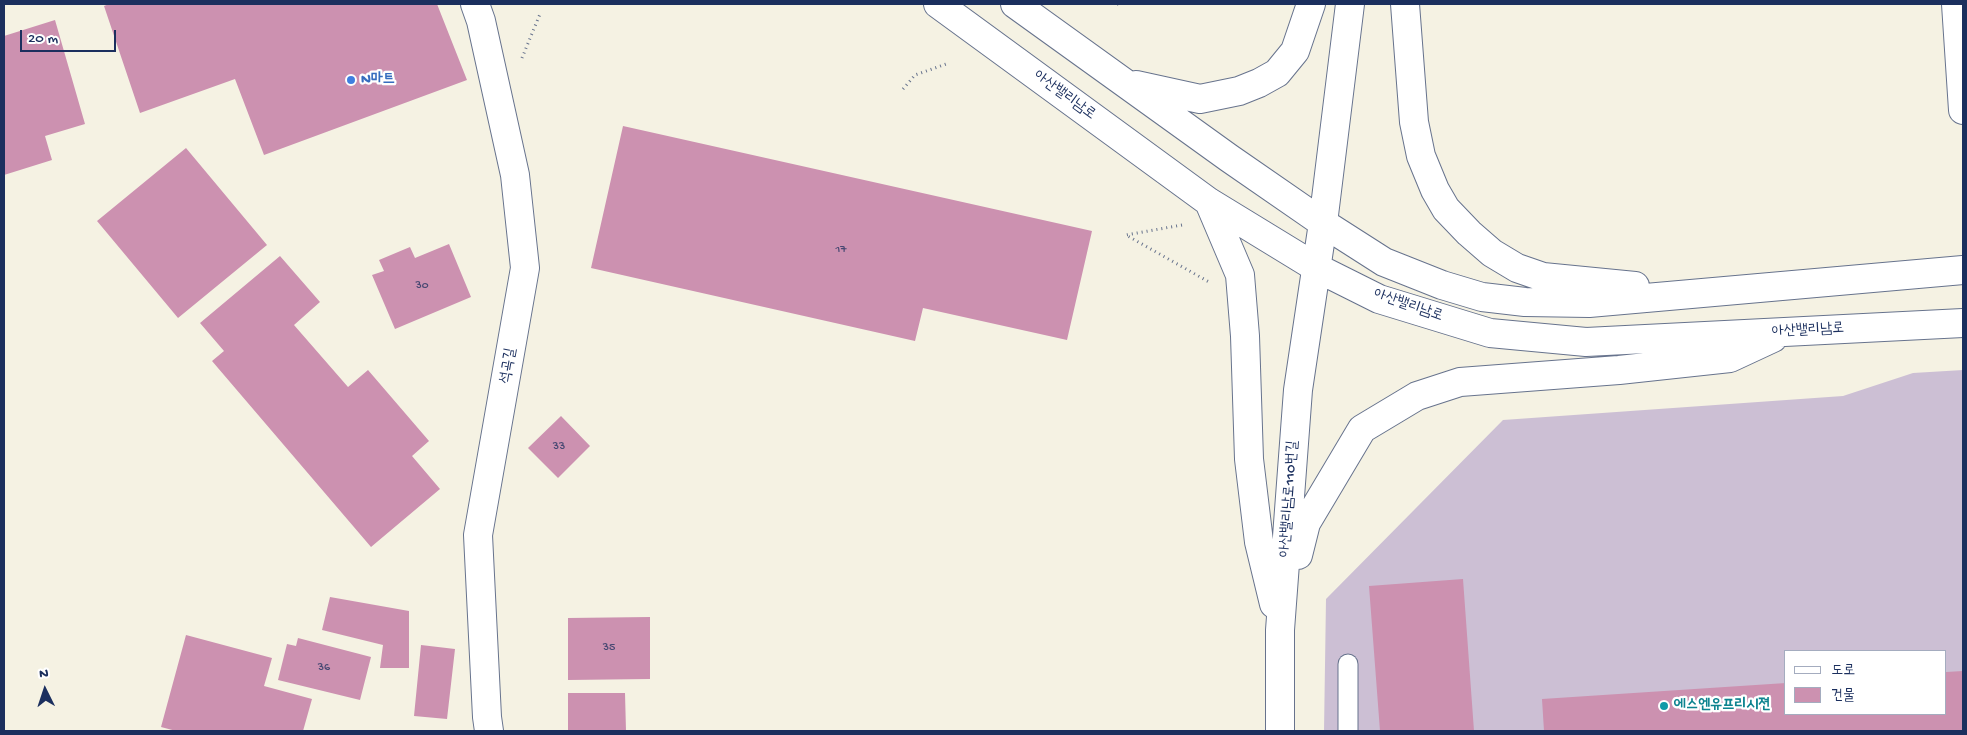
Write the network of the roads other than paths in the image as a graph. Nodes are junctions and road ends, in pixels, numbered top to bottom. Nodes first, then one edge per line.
1 (475, 4) edge
2 (938, 4) edge
3 (1015, 4) edge
4 (1310, 4) edge
5 (1350, 4) edge
6 (1405, 4) edge
7 (1956, 4) edge
8 (1125, 83) junction
9 (1963, 110) edge
10 (1208, 202) junction
11 (1323, 223) junction
12 (1317, 268) junction
13 (1963, 270) edge
14 (1701, 293) junction
15 (1963, 323) edge
16 (1786, 332) junction
17 (1280, 630) junction
18 (1348, 664) dead end
19 (490, 731) edge
20 (1280, 731) edge
21 (1348, 731) edge

1 - 19 street, 석곡길
2 - 10 street, 아산밸리남로
3 - 8 street, 아산밸리남로
4 - 8 street
5 - 11 street, 아산밸리남로110번길
6 - 14 street
7 - 9 street
8 - 11 street, 아산밸리남로
10 - 12 street, 아산밸리남로
10 - 17 street
11 - 12 street, 아산밸리남로110번길
11 - 14 street, 아산밸리남로
12 - 16 street, 아산밸리남로
12 - 17 street, 아산밸리남로110번길
13 - 14 street, 아산밸리남로
15 - 16 street, 아산밸리남로
16 - 17 street
17 - 20 street, 아산밸리남로110번길
18 - 21 lane

